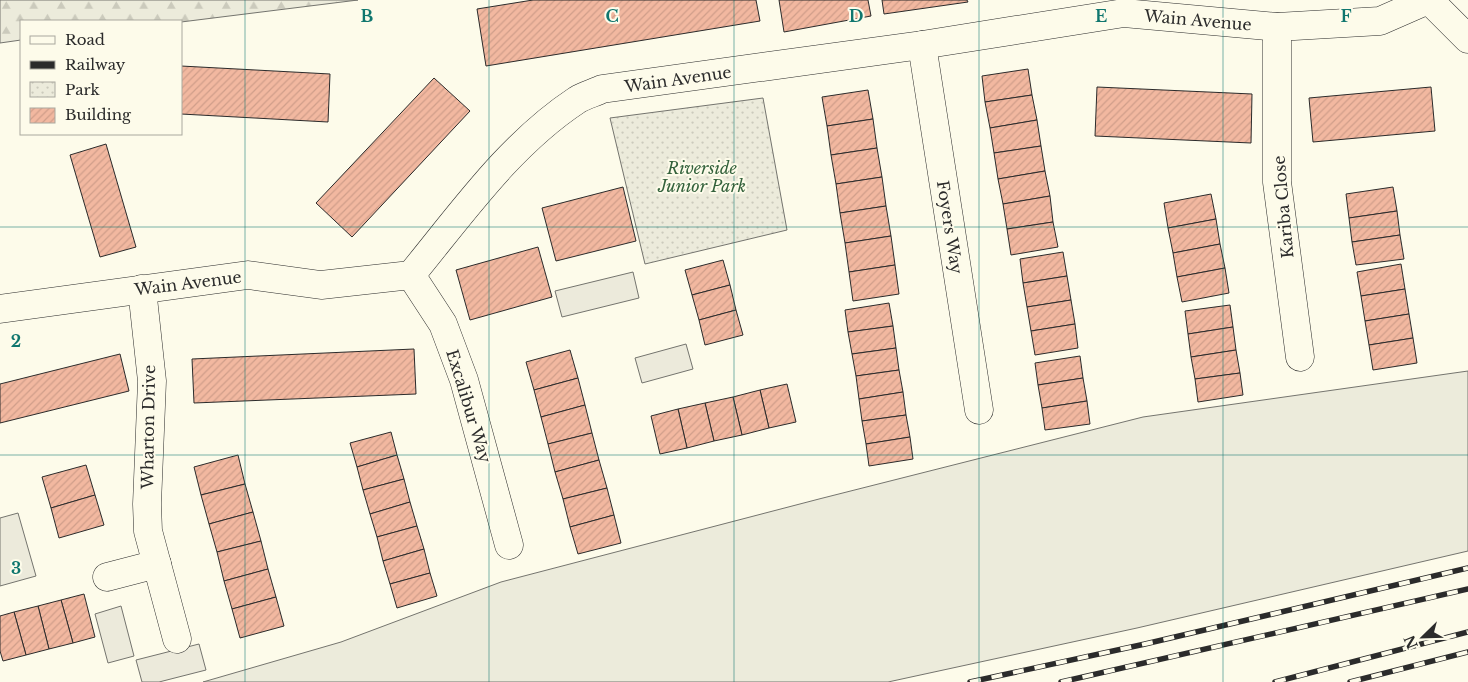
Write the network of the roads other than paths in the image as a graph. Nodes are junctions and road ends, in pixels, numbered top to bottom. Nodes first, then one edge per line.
1 (1428, 0) edge
2 (1277, 27) junction
3 (1468, 39) edge
4 (922, 45) junction
5 (410, 275) junction
6 (142, 289) junction
7 (0, 309) edge
8 (1300, 357) dead end
9 (979, 410) dead end
10 (509, 546) dead end
11 (157, 564) junction
12 (107, 577) dead end
13 (177, 639) dead end

1 - 2 street, Wain Avenue
1 - 3 street
2 - 4 street, Wain Avenue
2 - 8 street, Kariba Close
4 - 5 street, Wain Avenue
4 - 9 street, Foyers Way
5 - 6 street, Wain Avenue
5 - 10 street, Excalibur Way
6 - 7 street, Wain Avenue
6 - 11 street, Wharton Drive
11 - 12 street
11 - 13 street, Wharton Drive

